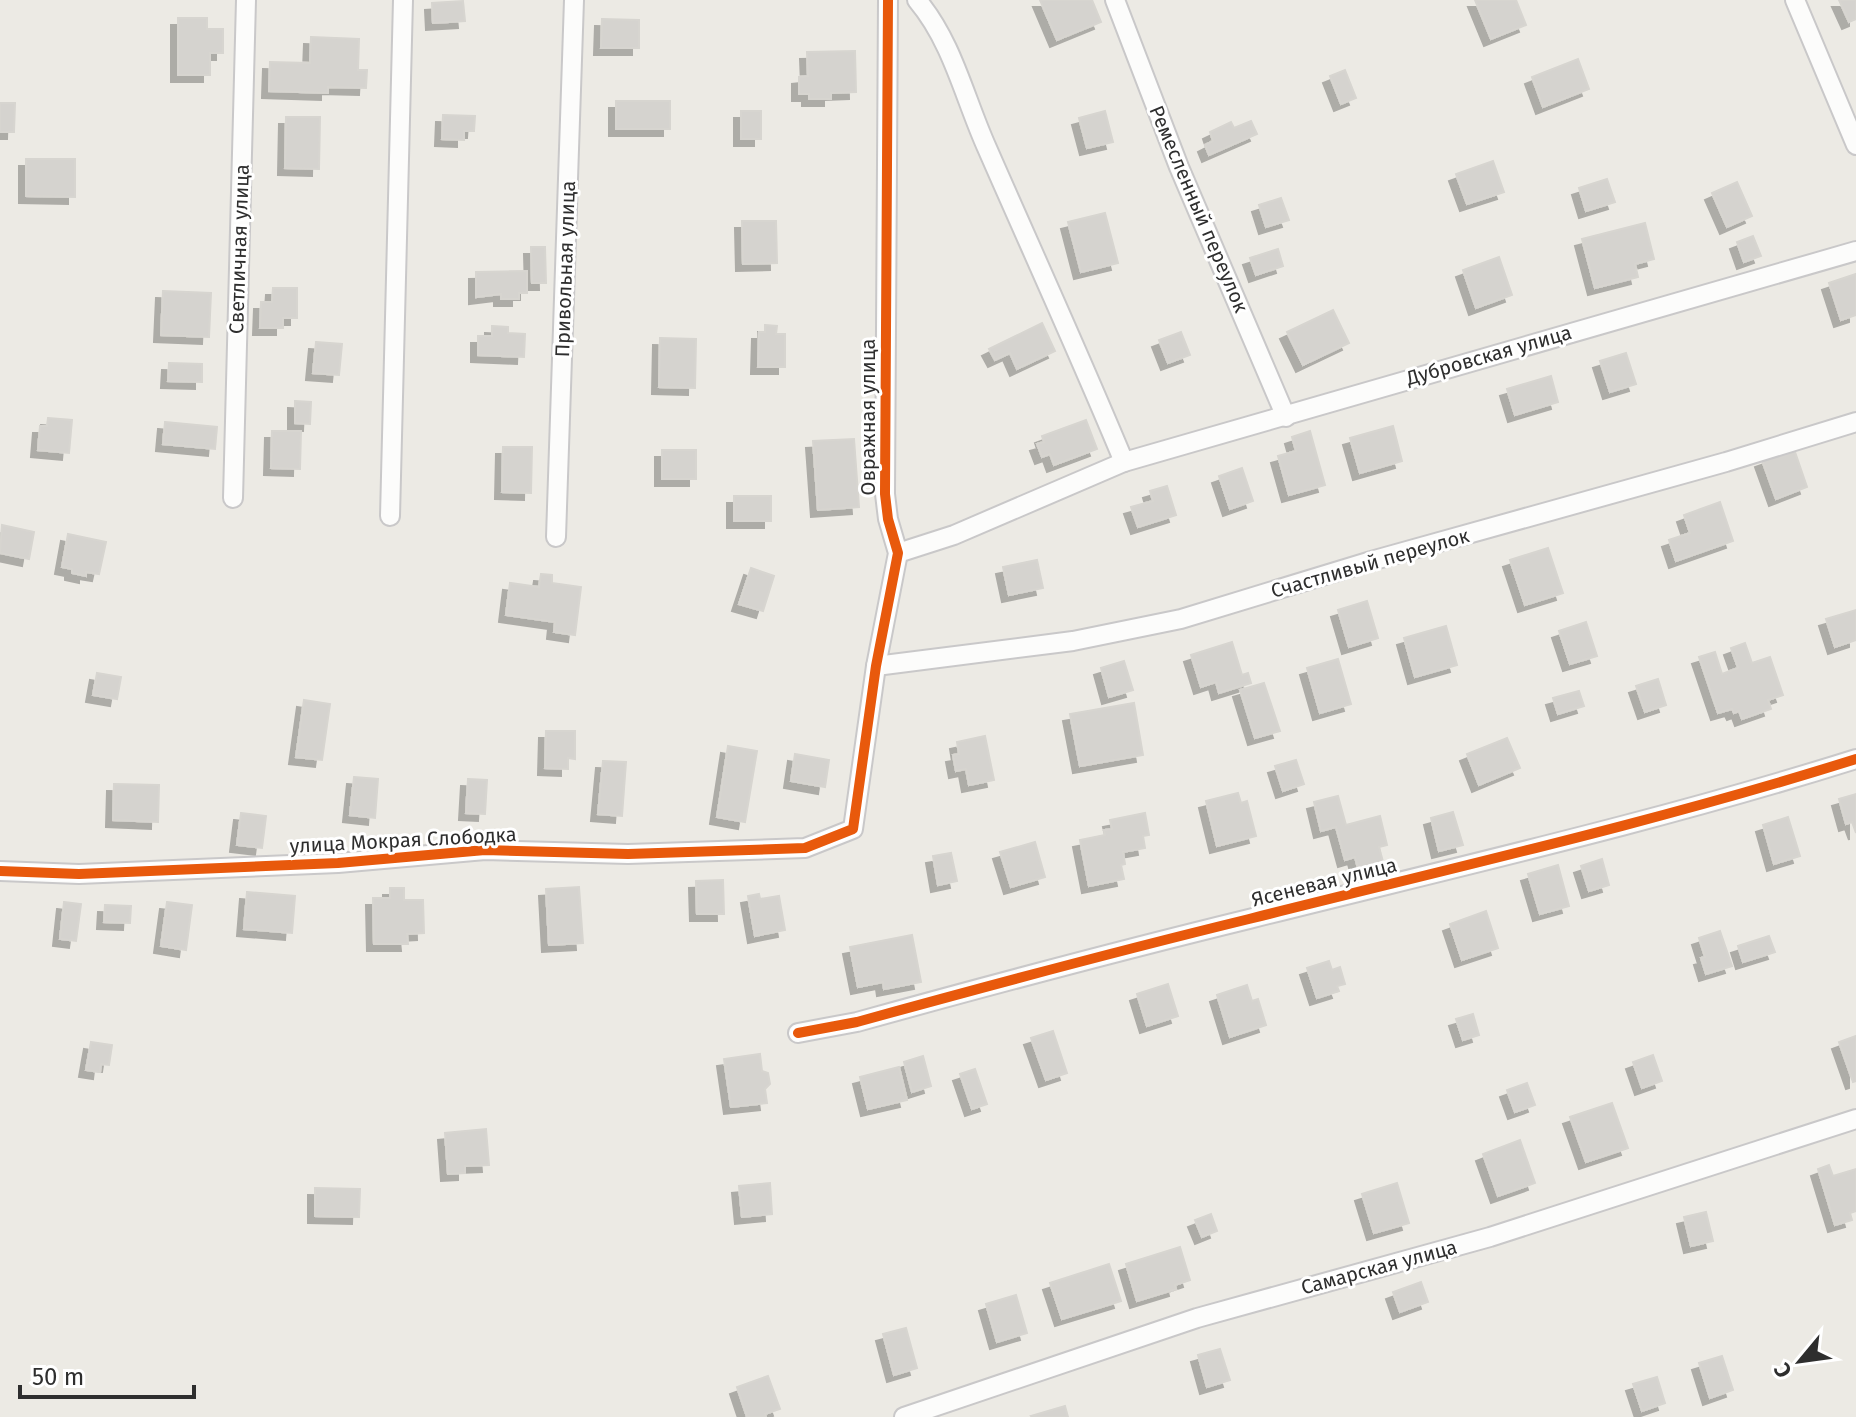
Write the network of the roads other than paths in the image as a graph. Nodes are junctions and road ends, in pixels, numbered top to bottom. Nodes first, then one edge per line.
1 (246, 0) edge
2 (403, 0) edge
3 (574, 0) edge
4 (888, 0) edge
5 (917, 0) edge
6 (1115, 0) edge
7 (1795, 0) edge
8 (1856, 145) edge
9 (1856, 251) edge
10 (1286, 417) junction
11 (1856, 422) edge
12 (1124, 462) junction
13 (233, 498) dead end
14 (390, 516) dead end
15 (556, 537) dead end
16 (898, 553) junction
17 (876, 666) junction
18 (1856, 759) edge
19 (853, 829) joint
20 (0, 871) edge
21 (798, 1033) dead end
22 (1856, 1119) edge
23 (904, 1417) edge

1 - 13 street, Светличная улица
2 - 14 street
3 - 15 street, Привольная улица
4 - 16 street, Овражная улица
5 - 12 street
6 - 10 street, Ремесленный переулок
7 - 8 street
9 - 10 street, Дубровская улица
10 - 12 street, Дубровская улица
11 - 17 street, Счастливый переулок
12 - 16 street, Дубровская улица
16 - 17 street, Овражная улица
17 - 19 street, Овражная улица
18 - 21 street, Ясеневая улица
19 - 20 street, улица Мокрая Слободка
22 - 23 street, Самарская улица

